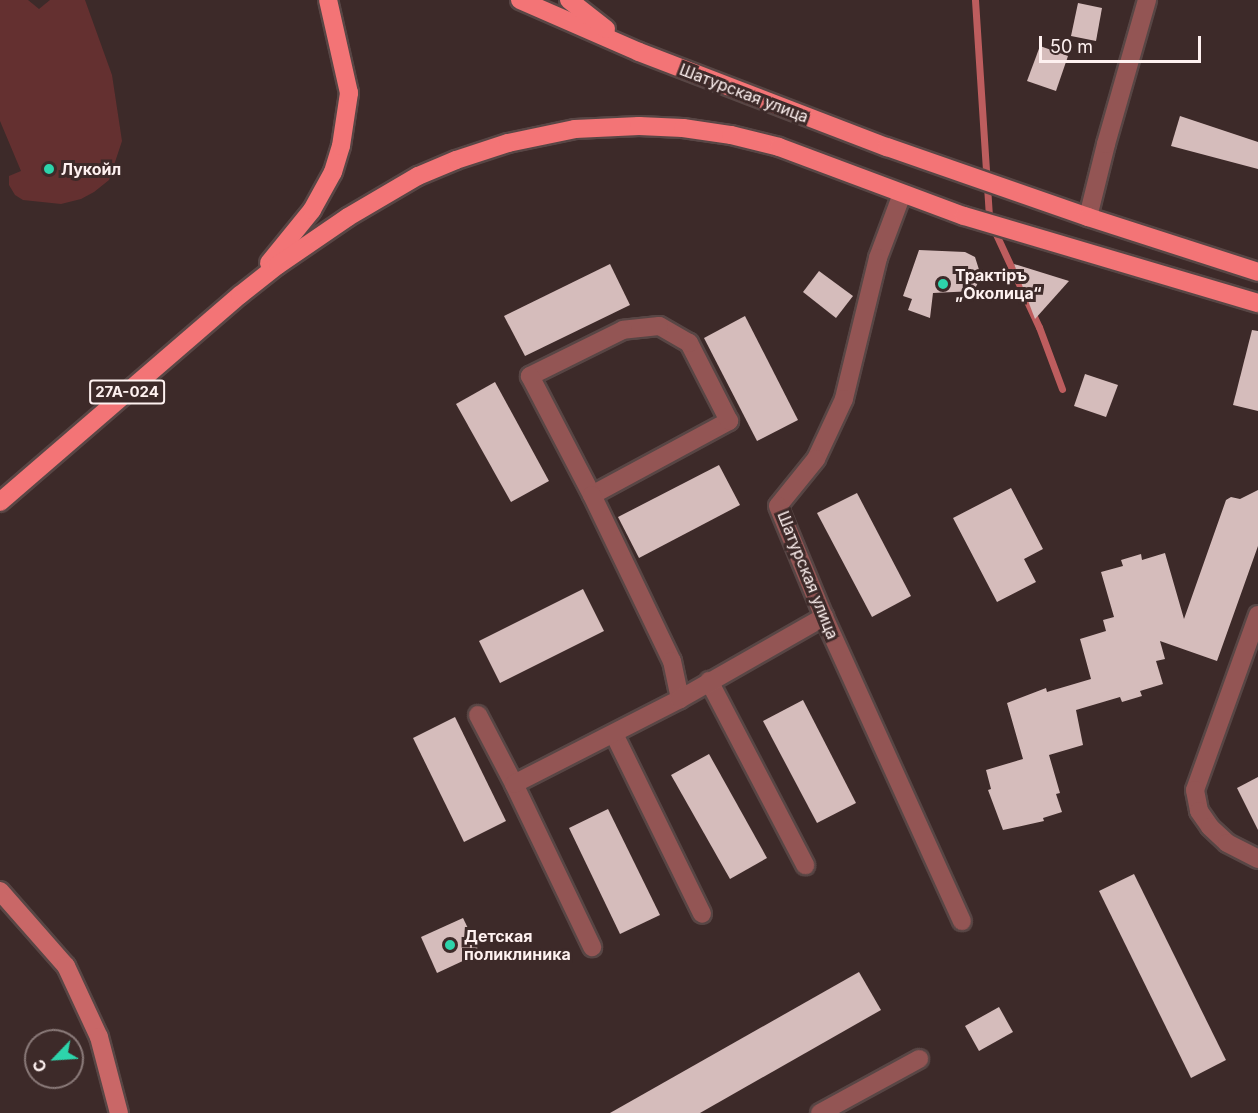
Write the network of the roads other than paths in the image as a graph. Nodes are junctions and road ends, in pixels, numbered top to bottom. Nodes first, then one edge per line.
1 (328, 0) edge
2 (520, 0) edge
3 (570, 0) edge
4 (1147, 0) edge
5 (639, 52) junction
6 (902, 194) junction
7 (1088, 217) junction
8 (1258, 272) edge
9 (248, 288) junction
10 (1258, 303) edge
11 (592, 495) junction
12 (5, 498) edge
13 (0, 511) edge
14 (1258, 615) edge
15 (824, 617) junction
16 (709, 681) junction
17 (680, 699) junction
18 (478, 715) dead end
19 (614, 734) junction
20 (514, 784) junction
21 (1258, 859) edge
22 (805, 865) dead end
23 (0, 891) edge
24 (702, 914) dead end
25 (962, 921) dead end
26 (592, 947) dead end
27 (919, 1059) dead end
28 (119, 1113) edge
29 (820, 1113) edge

1 - 9 main road
2 - 5 main road
3 - 5 main road
4 - 7 street
5 - 7 main road, Шатурская улица
6 - 9 main road
6 - 10 main road
6 - 15 street, Шатурская улица
7 - 8 main road, Шатурская улица
9 - 12 main road, 27А-024
11 - 11 street
11 - 17 street
12 - 13 main road
14 - 21 street
15 - 16 street
15 - 25 street, Шатурская улица
16 - 17 street
16 - 22 street
17 - 19 street
18 - 20 street
19 - 20 street
19 - 24 street
20 - 26 street
23 - 28 main road
27 - 29 street

